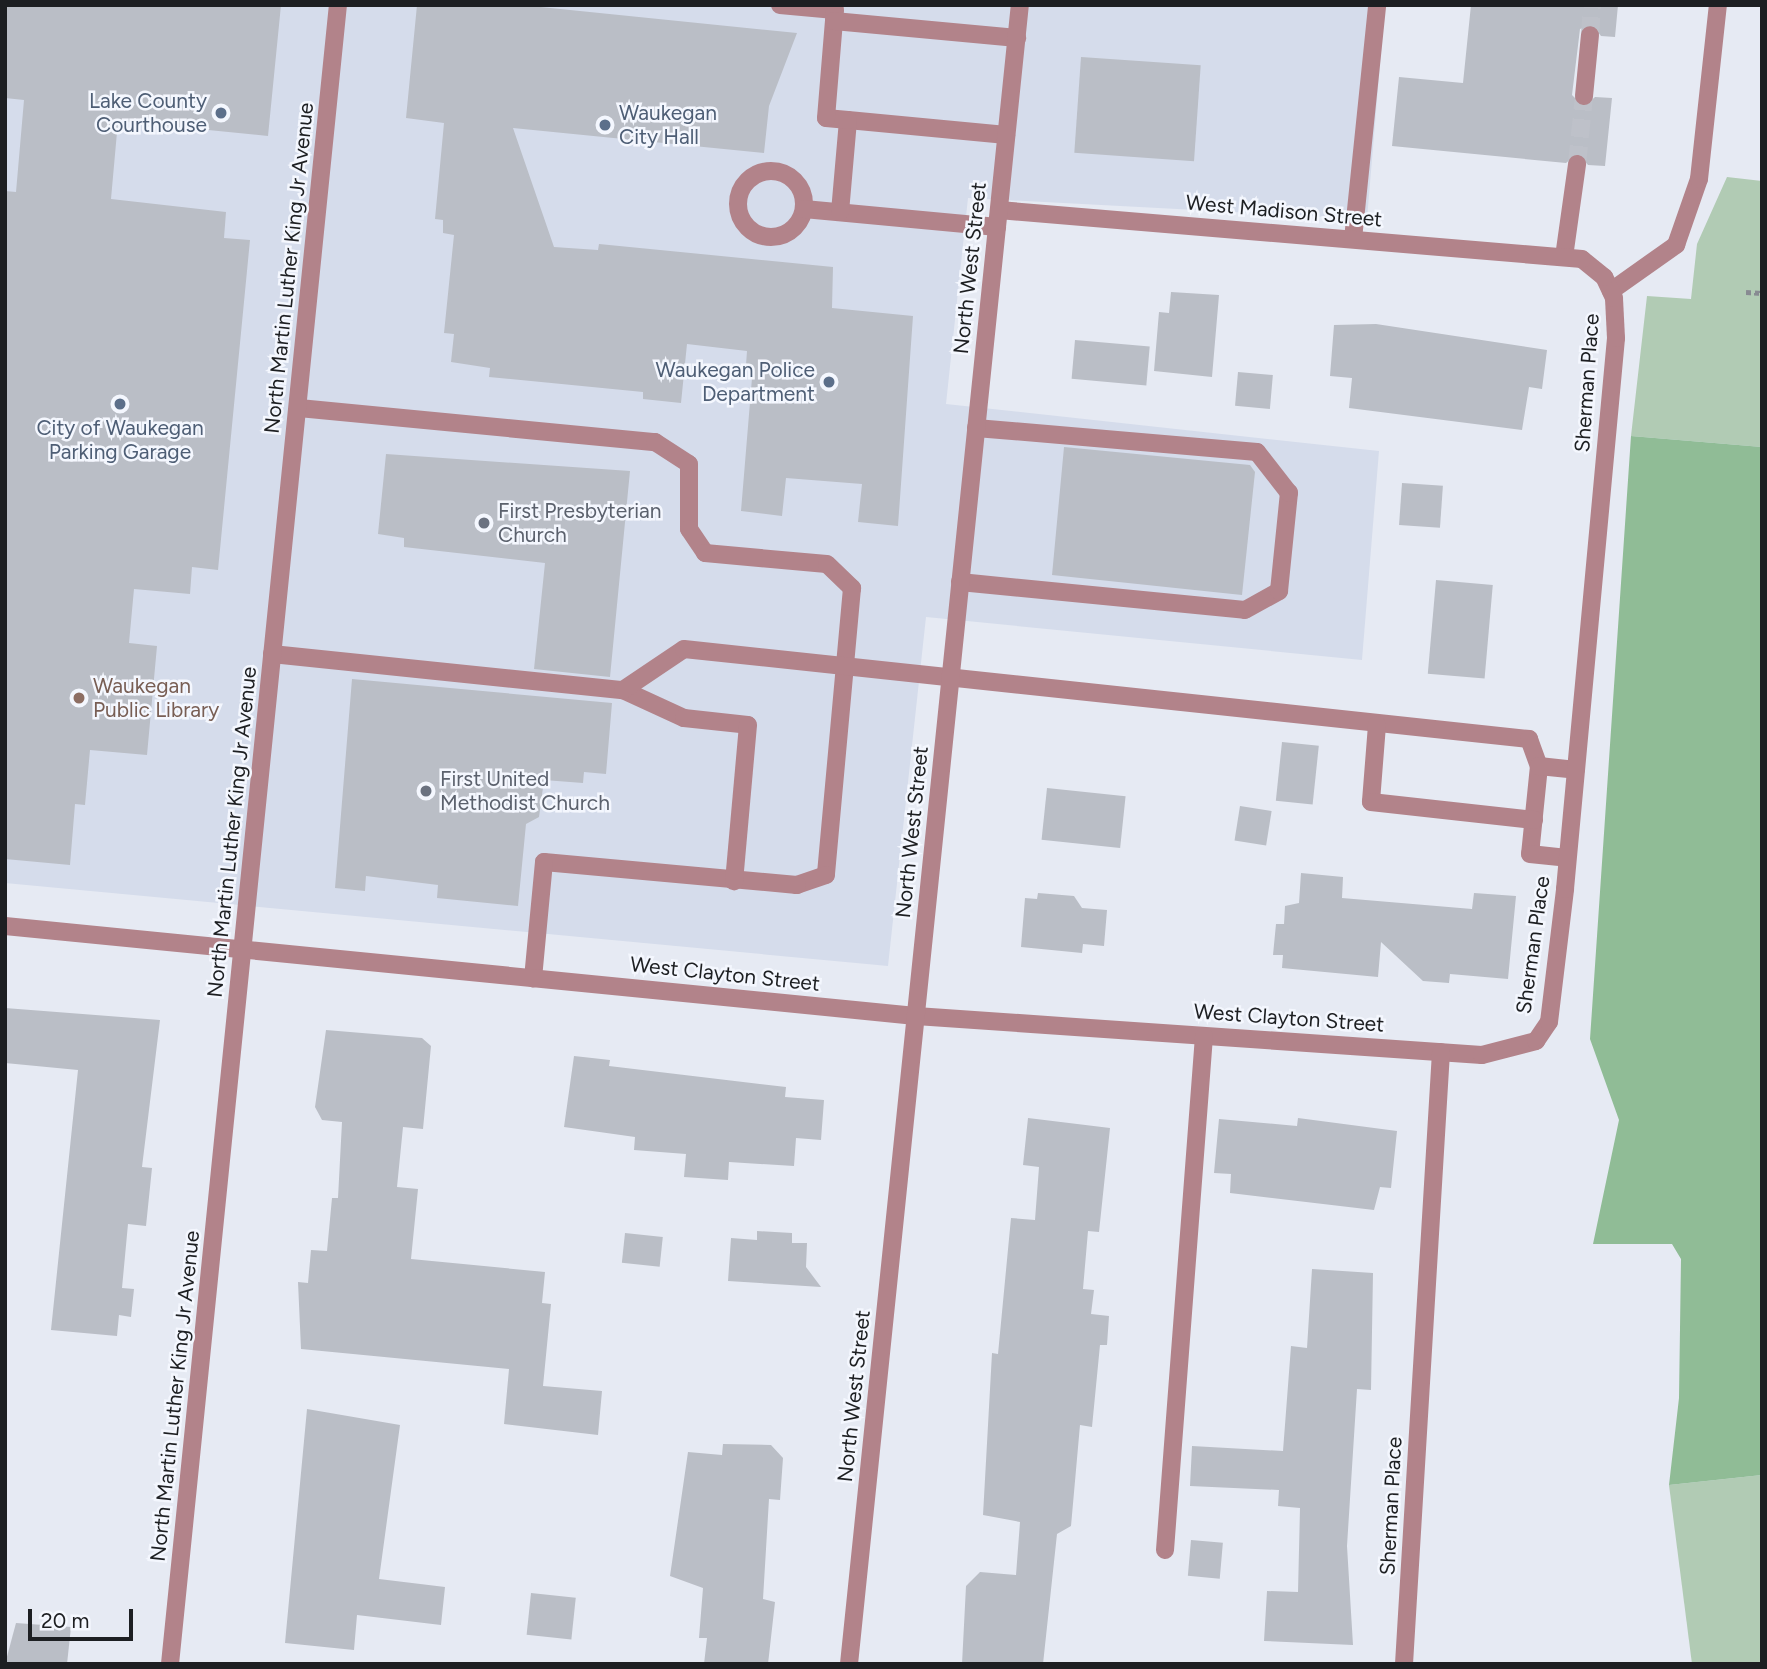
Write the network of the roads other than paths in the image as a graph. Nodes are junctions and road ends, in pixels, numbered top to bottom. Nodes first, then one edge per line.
1 (338, 5) edge
2 (780, 5) edge
3 (1020, 5) edge
4 (1377, 5) edge
5 (1718, 5) edge
6 (834, 21) junction
7 (1590, 35) tunnel mouth
8 (1017, 38) junction
9 (1584, 96) tunnel mouth
10 (848, 120) junction
11 (1006, 135) junction
12 (1577, 164) tunnel mouth
13 (804, 209) dead end
14 (840, 212) junction
15 (998, 219) junction
16 (1353, 239) junction
17 (1564, 257) junction
18 (1611, 291) junction
19 (299, 408) junction
20 (976, 428) junction
21 (960, 582) junction
22 (272, 654) junction
23 (847, 664) junction
24 (951, 674) junction
25 (623, 691) junction
26 (1377, 725) junction
27 (1539, 766) junction
28 (1576, 770) junction
29 (1534, 820) junction
30 (1567, 858) junction
31 (734, 881) junction
32 (5, 926) edge
33 (243, 950) junction
34 (533, 978) junction
35 (916, 1016) junction
36 (1204, 1036) junction
37 (1441, 1052) junction
38 (1165, 1550) dead end
39 (170, 1664) edge
40 (849, 1664) edge
41 (1404, 1664) edge

1 - 19 street, North Martin Luther King Jr Avenue
2 - 6 street
3 - 8 street, North West Street
4 - 16 street
5 - 18 street
6 - 8 street
6 - 10 street
7 - 9 street
8 - 11 street, North West Street
10 - 11 street
10 - 14 street
11 - 15 street, North West Street
12 - 17 street
13 - 14 street, West Madison Street
14 - 15 street, West Madison Street
15 - 16 street, West Madison Street
15 - 20 street, North West Street
16 - 17 street, West Madison Street
17 - 18 street, Sherman Place
18 - 28 street, Sherman Place
19 - 22 street, North Martin Luther King Jr Avenue
19 - 23 street
20 - 21 street, North West Street
20 - 21 street
21 - 24 street, North West Street
22 - 25 street
22 - 33 street, North Martin Luther King Jr Avenue
23 - 24 street
23 - 25 street
23 - 31 street
24 - 26 street
24 - 35 street, North West Street
25 - 31 street
26 - 27 street
26 - 29 street
27 - 28 street
27 - 29 street
28 - 30 street, Sherman Place
29 - 30 street
30 - 37 street, Sherman Place
31 - 34 street
32 - 33 street, West Clayton Street
33 - 34 street, West Clayton Street
33 - 39 street, North Martin Luther King Jr Avenue
34 - 35 street, West Clayton Street
35 - 36 street, West Clayton Street
35 - 40 street, North West Street
36 - 37 street, West Clayton Street
36 - 38 street
37 - 41 street, Sherman Place

